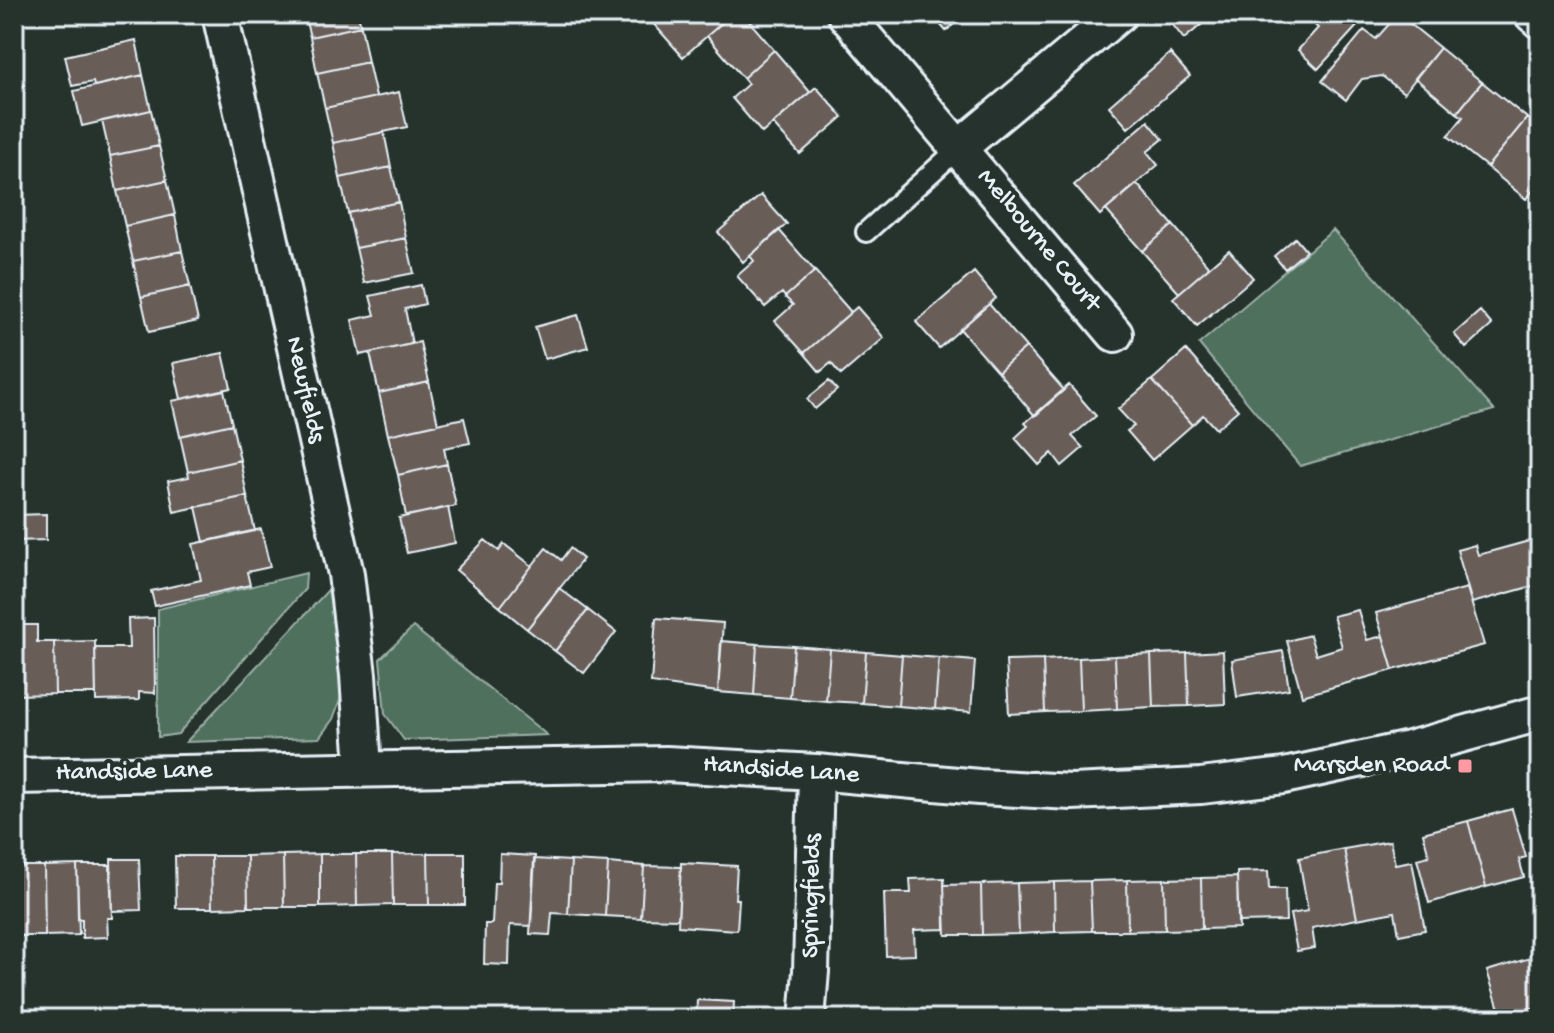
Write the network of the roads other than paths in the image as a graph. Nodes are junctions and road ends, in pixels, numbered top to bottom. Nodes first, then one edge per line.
1 (220, 14) edge
2 (845, 14) edge
3 (1119, 14) edge
4 (1532, 14) edge
5 (1540, 21) edge
6 (960, 147) junction
7 (866, 232) dead end
8 (1115, 334) dead end
9 (1540, 713) edge
10 (364, 769) junction
11 (816, 772) junction
12 (14, 776) edge
13 (807, 1019) edge

1 - 10 street, Newfields
2 - 6 street, Melbourne Court
3 - 6 street, Melbourne Court
4 - 5 street
6 - 7 lane
6 - 8 street, Melbourne Court
9 - 11 street, Handside Lane
10 - 11 street, Handside Lane
10 - 12 street, Handside Lane
11 - 13 street, Springfields

